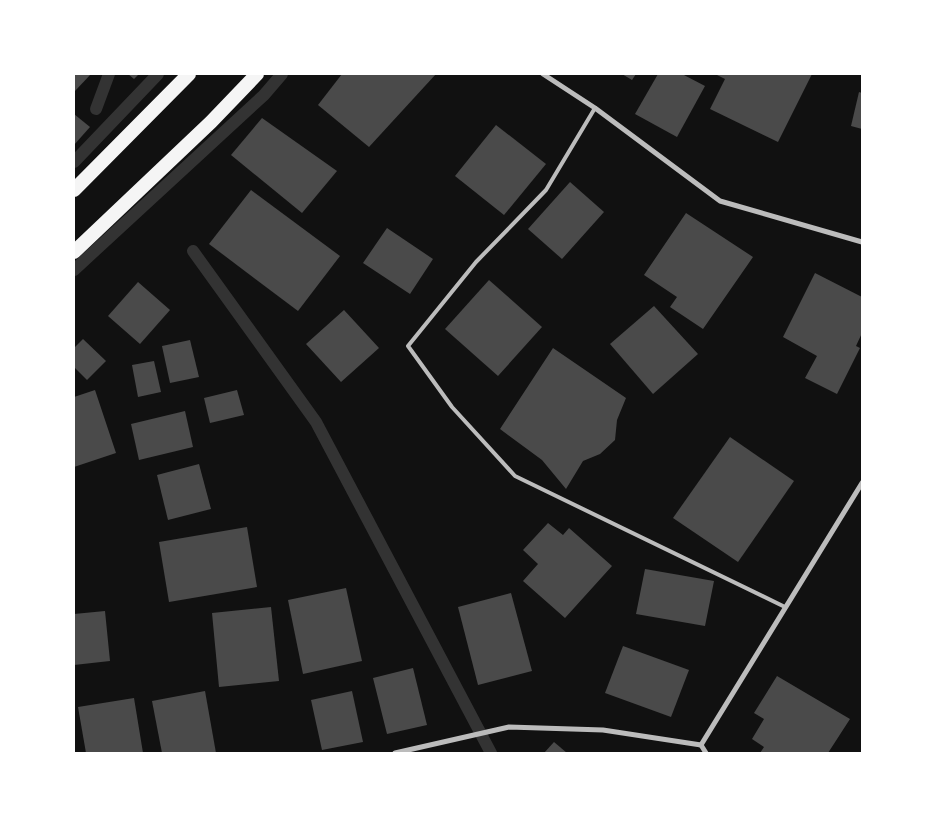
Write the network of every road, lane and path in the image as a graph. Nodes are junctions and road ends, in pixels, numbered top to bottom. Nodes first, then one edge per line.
1 (190, 74) edge
2 (258, 74) edge
3 (543, 74) edge
4 (595, 108) junction
5 (74, 190) edge
6 (862, 242) edge
7 (74, 252) edge
8 (862, 483) edge
9 (784, 607) junction
10 (701, 745) junction
11 (395, 753) edge
12 (706, 753) edge

1 - 5 highway
2 - 7 highway
3 - 4 street
4 - 6 street
4 - 9 lane
8 - 9 street
9 - 10 street
10 - 11 street
10 - 12 street

